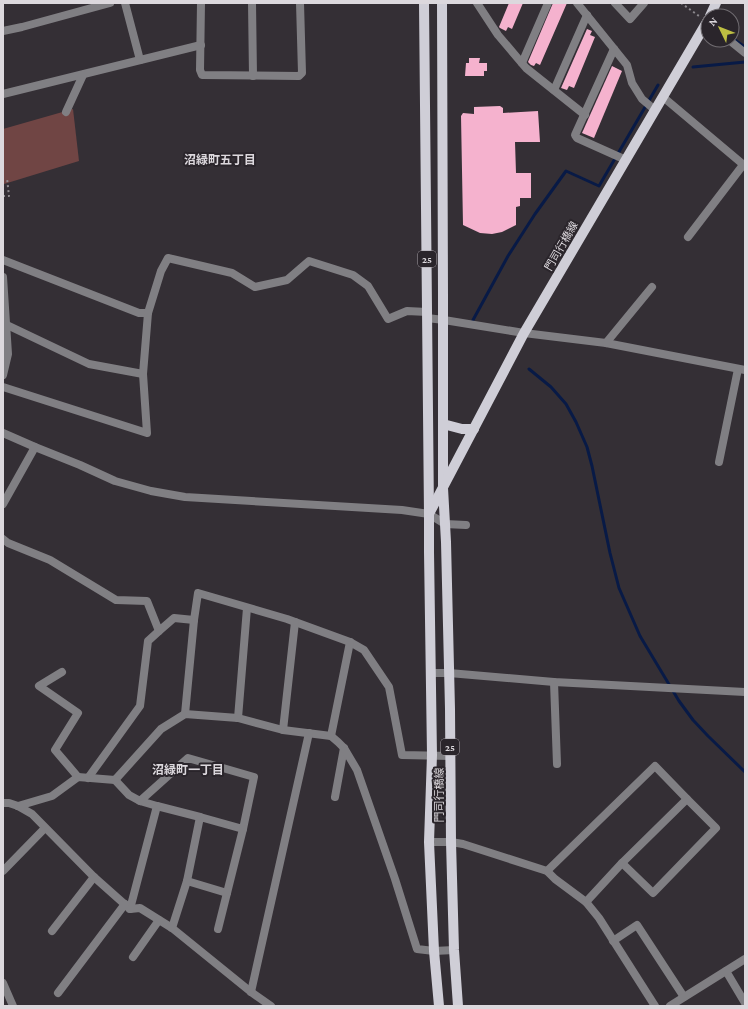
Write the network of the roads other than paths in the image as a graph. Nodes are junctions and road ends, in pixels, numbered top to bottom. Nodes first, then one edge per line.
1 (110, 3) edge
2 (125, 3) edge
3 (201, 3) edge
4 (252, 3) edge
5 (300, 3) edge
6 (424, 3) edge
7 (442, 3) edge
8 (477, 3) edge
9 (548, 3) edge
10 (578, 3) edge
11 (616, 3) edge
12 (644, 3) edge
13 (587, 15) junction
14 (3, 31) edge
15 (700, 32) edge
16 (200, 45) junction
17 (614, 48) junction
18 (140, 60) junction
19 (522, 63) junction
20 (83, 75) junction
21 (252, 76) junction
22 (554, 90) junction
23 (3, 94) edge
24 (663, 97) junction
25 (650, 105) junction
26 (66, 112) dead end
27 (585, 115) junction
28 (620, 157) junction
29 (744, 165) edge
30 (688, 237) dead end
31 (3, 260) edge
32 (3, 277) edge
33 (652, 287) dead end
34 (4, 296) edge
35 (148, 313) junction
36 (427, 315) junction
37 (444, 320) junction
38 (7, 325) junction
39 (524, 333) junction
40 (606, 343) junction
41 (5, 360) edge
42 (742, 370) edge
43 (142, 374) junction
44 (3, 375) edge
45 (3, 387) edge
46 (443, 424) junction
47 (474, 429) junction
48 (3, 433) edge
49 (35, 447) junction
50 (719, 462) dead end
51 (443, 488) junction
52 (3, 504) edge
53 (429, 514) junction
54 (445, 524) junction
55 (466, 525) dead end
56 (3, 539) edge
57 (247, 608) junction
58 (194, 620) junction
59 (295, 622) junction
60 (159, 631) junction
61 (350, 642) junction
62 (62, 672) dead end
63 (431, 673) junction
64 (449, 673) junction
65 (554, 682) junction
66 (745, 692) edge
67 (185, 714) junction
68 (238, 718) junction
69 (283, 730) junction
70 (309, 733) junction
71 (331, 736) junction
72 (344, 748) junction
73 (432, 755) junction
74 (450, 756) junction
75 (557, 764) dead end
76 (78, 777) junction
77 (88, 778) junction
78 (115, 780) junction
79 (335, 797) dead end
80 (687, 799) junction
81 (140, 801) junction
82 (3, 803) edge
83 (18, 806) junction
84 (157, 806) junction
85 (200, 817) junction
86 (45, 828) junction
87 (243, 829) junction
88 (429, 842) junction
89 (451, 842) junction
90 (622, 863) junction
91 (3, 871) edge
92 (547, 871) junction
93 (94, 877) junction
94 (186, 881) junction
95 (227, 893) junction
96 (586, 902) junction
97 (127, 906) junction
98 (160, 920) junction
99 (172, 928) junction
100 (218, 929) dead end
101 (52, 931) dead end
102 (613, 941) junction
103 (454, 950) junction
104 (434, 951) junction
105 (133, 957) dead end
106 (745, 959) edge
107 (726, 971) junction
108 (3, 983) edge
109 (251, 992) junction
110 (58, 993) dead end
111 (684, 997) junction
112 (745, 1002) edge
113 (13, 1006) edge
114 (271, 1006) edge
115 (439, 1006) edge
116 (458, 1006) edge
117 (655, 1006) edge
118 (670, 1006) edge

1 - 14 street
2 - 18 street
3 - 16 street
4 - 21 street
5 - 21 street
6 - 36 main road, 門司行橋線 / 25
7 - 37 main road, 門司行橋線 / 25
8 - 19 street
9 - 19 street
10 - 13 street
11 - 12 street
13 - 17 street
13 - 22 street
15 - 24 main road, 門司行橋線 / 25
16 - 18 street
16 - 21 street
17 - 25 street
17 - 27 street
18 - 20 street
19 - 22 street
20 - 23 street
20 - 26 street
22 - 27 street
24 - 25 main road, 門司行橋線 / 25
24 - 29 street
25 - 28 main road, 門司行橋線 / 25
27 - 28 street
28 - 39 main road, 門司行橋線 / 25
29 - 30 street
31 - 35 street
32 - 34 street
33 - 40 street
34 - 38 street
35 - 36 street
35 - 43 street
36 - 37 street
36 - 53 main road, 門司行橋線 / 25
37 - 39 street
37 - 46 main road, 門司行橋線 / 25
38 - 41 street
38 - 43 street
39 - 40 street
39 - 47 main road, 門司行橋線 / 25
40 - 42 street
41 - 44 street
42 - 50 street
43 - 45 street
46 - 47 main road
46 - 51 main road, 門司行橋線 / 25
47 - 51 main road, 門司行橋線 / 25
48 - 49 street
49 - 52 street
49 - 53 street
51 - 53 main road, 門司行橋線 / 25
51 - 54 main road, 門司行橋線 / 25
53 - 54 street
53 - 63 main road, 門司行橋線 / 25
54 - 55 street
54 - 64 main road, 門司行橋線 / 25
56 - 60 street
57 - 58 street
57 - 59 street
57 - 68 street
58 - 60 street
58 - 67 street
59 - 61 street
59 - 69 street
60 - 77 street
61 - 71 street
61 - 73 street
62 - 76 street
63 - 64 street
63 - 73 main road, 門司行橋線 / 25
64 - 65 street
64 - 74 main road, 門司行橋線 / 25
65 - 66 street
65 - 75 street
67 - 68 street
67 - 78 street
68 - 69 street
69 - 70 street
70 - 71 street
70 - 109 street
71 - 72 street
72 - 79 street
72 - 104 street
73 - 74 street
73 - 88 main road, 門司行橋線 / 25
74 - 89 main road, 門司行橋線 / 25
76 - 77 street
76 - 83 street
77 - 78 street
78 - 81 street
80 - 90 street
80 - 90 street
80 - 92 street
81 - 84 street
81 - 87 street
82 - 83 street
83 - 86 street
84 - 85 street
84 - 97 street
85 - 87 street
85 - 94 street
86 - 91 street
86 - 93 street
87 - 95 street
88 - 89 street
88 - 104 main road, 門司行橋線 / 25
89 - 92 street
89 - 103 main road, 門司行橋線 / 25
90 - 96 street
92 - 96 street
93 - 97 street
93 - 101 street
94 - 95 street
94 - 99 street
95 - 100 street
96 - 102 street
97 - 98 street
97 - 110 street
98 - 99 street
98 - 105 street
99 - 109 street
102 - 111 street
102 - 117 street
103 - 104 street
103 - 116 main road, 門司行橋線 / 25
104 - 115 main road, 門司行橋線 / 25
106 - 107 street
107 - 111 street
107 - 112 street
108 - 113 street
109 - 114 street
111 - 118 street

